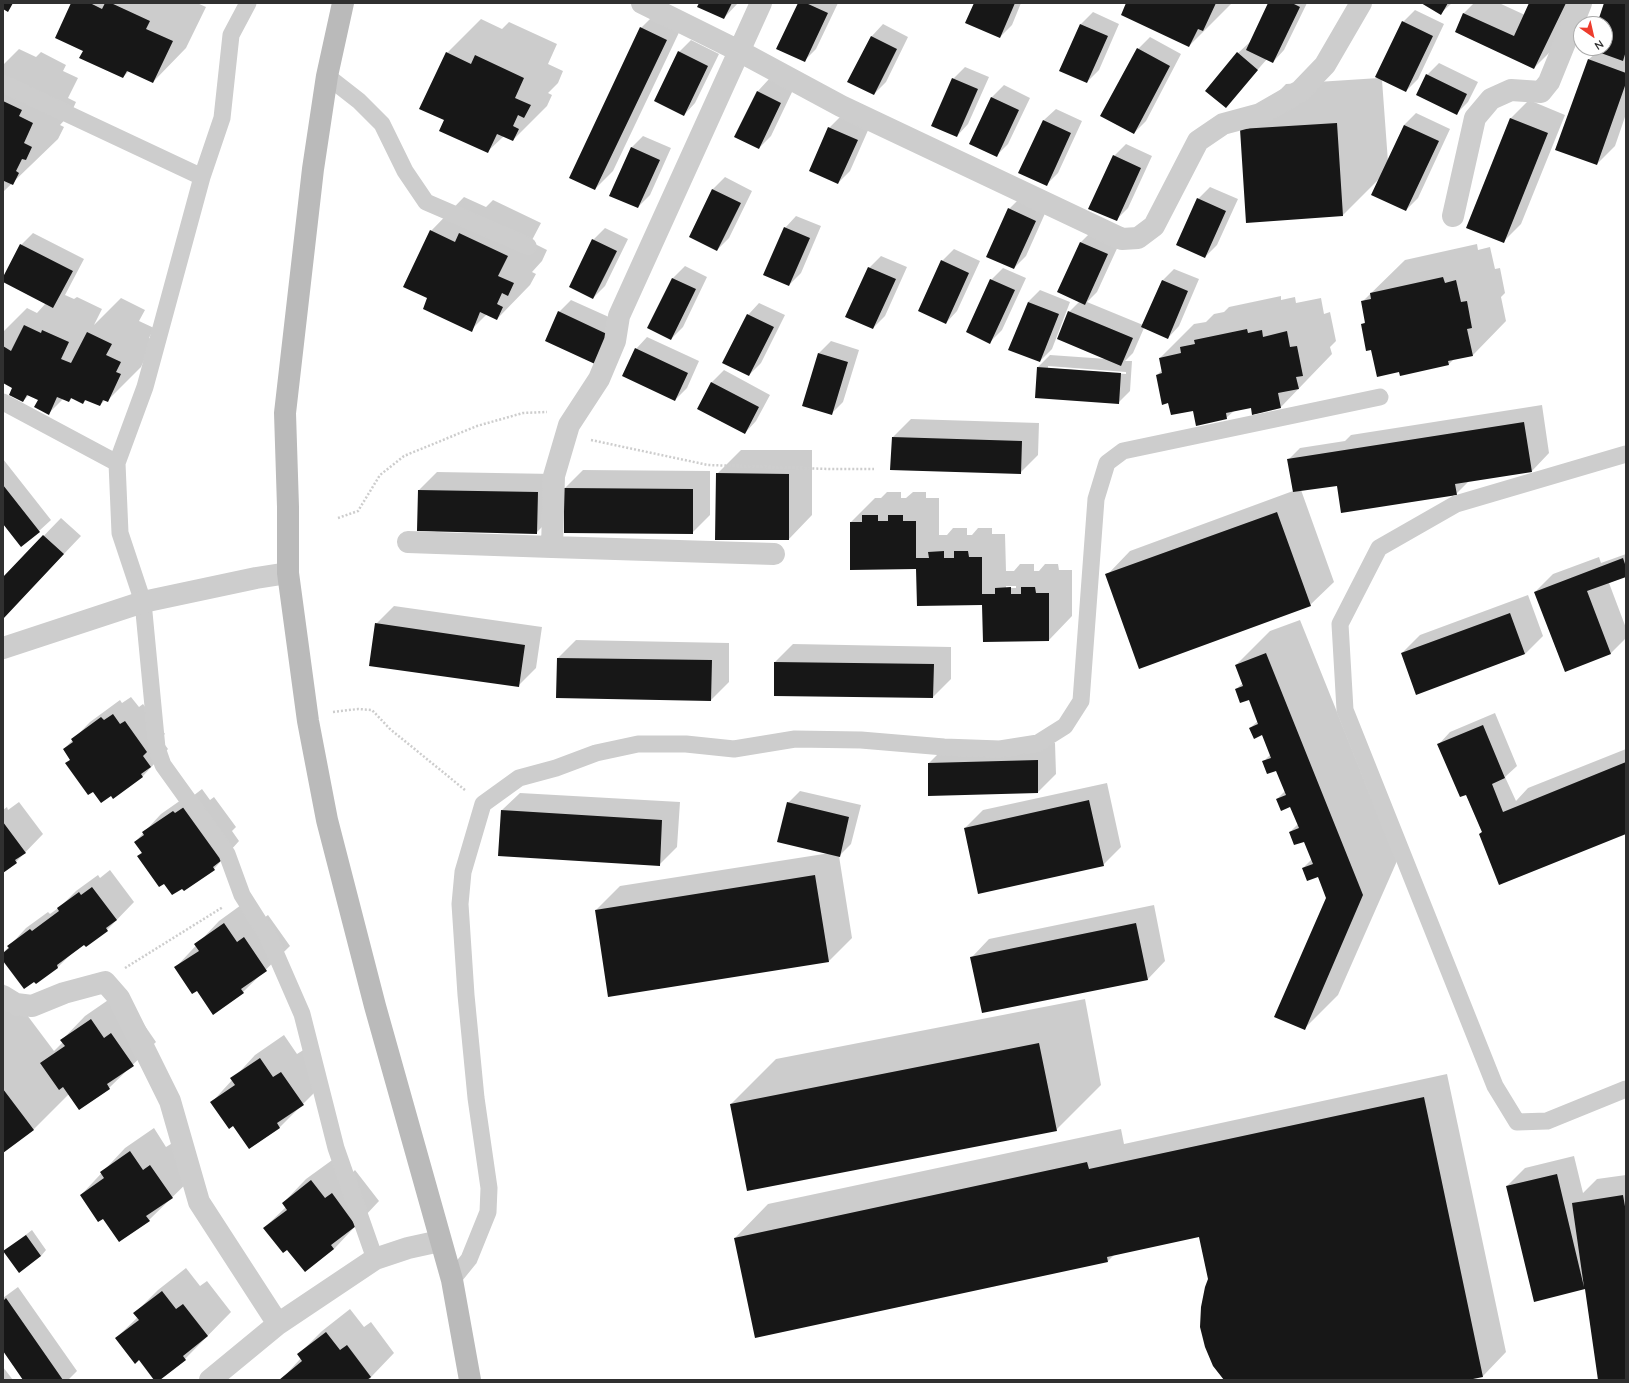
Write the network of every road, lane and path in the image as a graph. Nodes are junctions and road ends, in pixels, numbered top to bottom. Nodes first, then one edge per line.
1 (248, 3) edge
2 (343, 3) edge
3 (642, 3) edge
4 (761, 3) edge
5 (1361, 3) edge
6 (1581, 3) edge
7 (739, 51) junction
8 (327, 76) junction
9 (4, 84) dead end
10 (202, 177) junction
11 (1453, 216) dead end
12 (528, 246) dead end
13 (1380, 397) dead end
14 (3, 402) edge
15 (569, 425) junction
16 (1626, 454) edge
17 (117, 463) junction
18 (874, 469) dead end
19 (338, 518) dead end
20 (408, 542) dead end
21 (552, 547) junction
22 (774, 554) dead end
23 (288, 573) junction
24 (143, 602) junction
25 (3, 648) edge
26 (308, 721) junction
27 (483, 804) junction
28 (242, 895) junction
29 (105, 982) junction
30 (3, 996) edge
31 (1626, 1089) edge
32 (440, 1241) junction
33 (375, 1259) junction
34 (452, 1280) junction
35 (278, 1324) junction
36 (221, 1376) edge
37 (470, 1380) edge

1 - 10 lane
2 - 8 main road
3 - 7 street
4 - 7 street
5 - 7 street
6 - 11 street
7 - 15 street
8 - 12 lane
8 - 23 main road
9 - 10 lane
10 - 17 lane
13 - 27 lane
14 - 17 lane
15 - 18 path
15 - 19 path
15 - 21 street
16 - 31 lane
17 - 24 lane
20 - 21 street
21 - 22 street
23 - 24 street
23 - 26 main road
24 - 25 street
24 - 28 lane
26 - 27 path
26 - 32 main road
27 - 34 lane
28 - 29 path
28 - 33 lane
29 - 30 street
29 - 35 street
32 - 33 street
32 - 34 main road
33 - 35 street
34 - 37 main road
35 - 36 street

